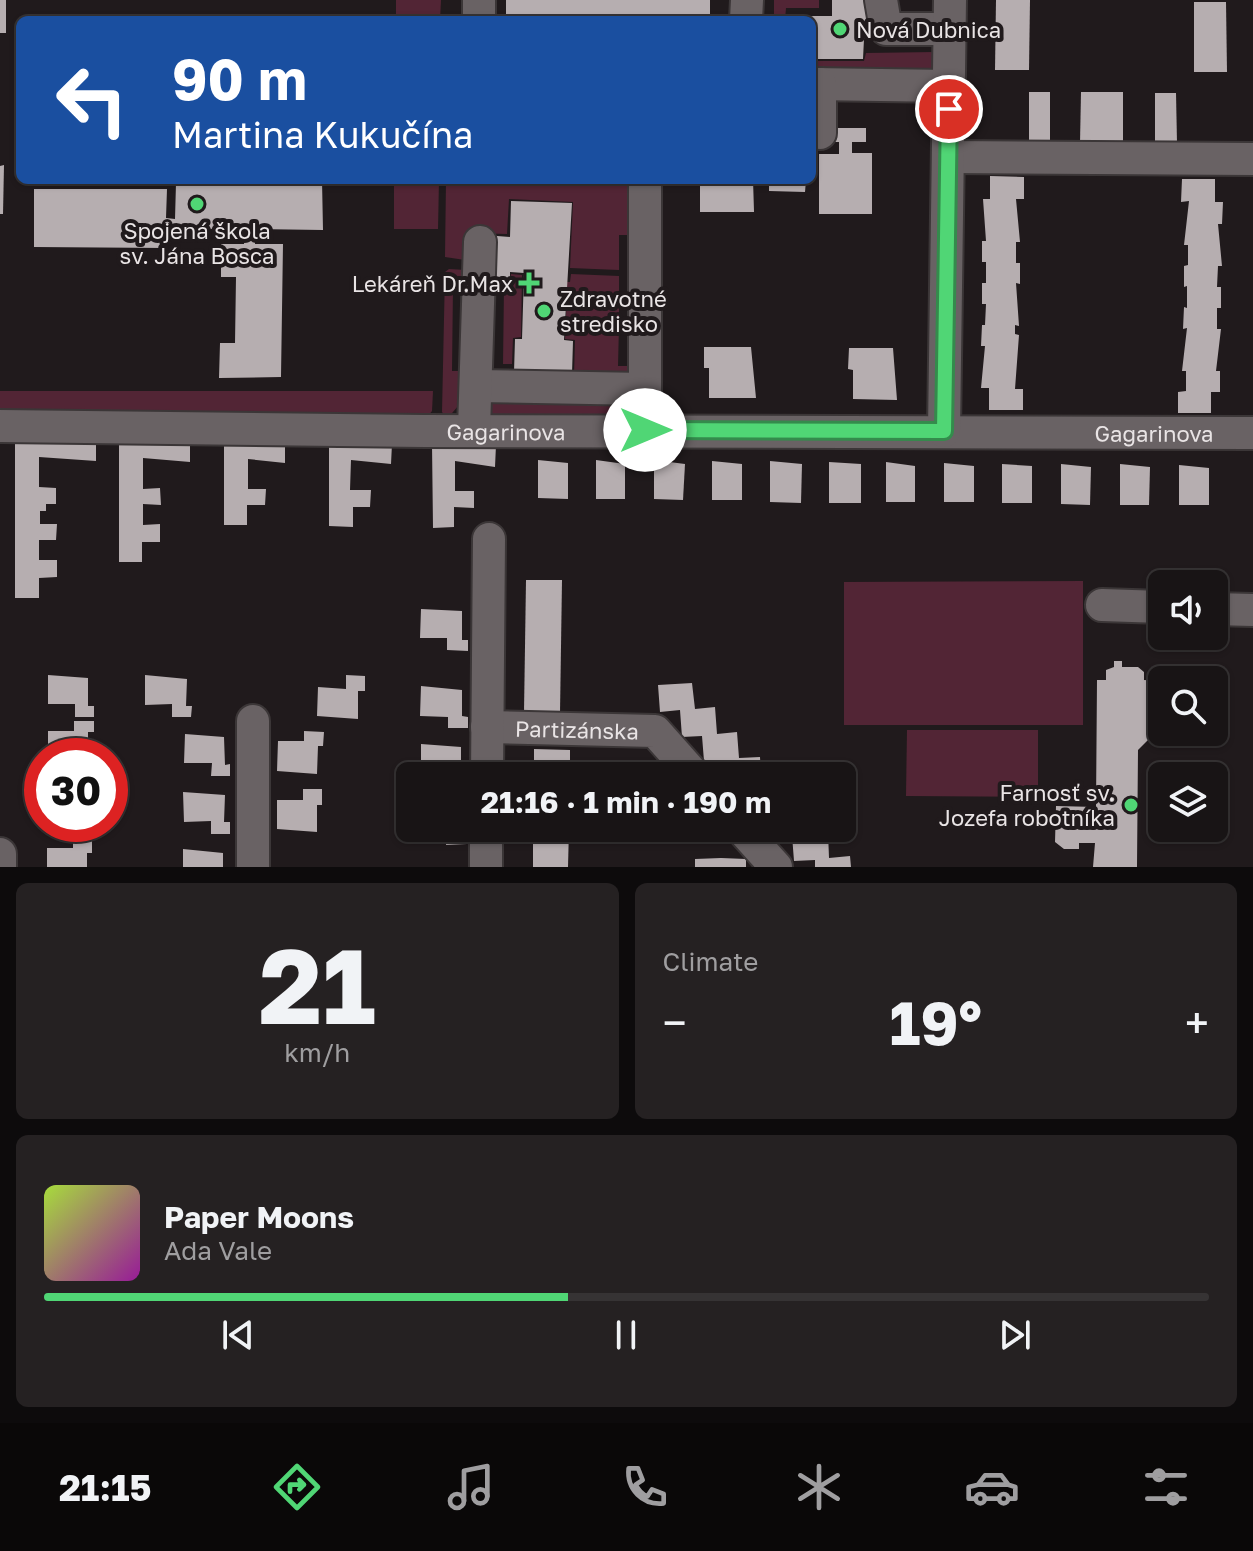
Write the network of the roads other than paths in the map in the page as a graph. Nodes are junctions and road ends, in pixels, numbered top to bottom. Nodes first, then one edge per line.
1 (881, 0) edge
2 (950, 15) edge
3 (816, 84) edge
4 (949, 86) junction
5 (820, 133) dead end
6 (949, 157) junction
7 (1253, 159) edge
8 (645, 184) edge
9 (480, 242) dead end
10 (476, 386) junction
11 (644, 389) junction
12 (8, 426) edge
13 (474, 429) junction
14 (645, 430) junction
15 (944, 431) junction
16 (1253, 433) edge
17 (489, 539) dead end
18 (1102, 605) dead end
19 (1148, 607) edge
20 (1228, 609) edge
21 (1253, 610) edge
22 (253, 721) dead end
23 (487, 727) junction
24 (487, 762) edge
25 (683, 762) edge
26 (486, 842) edge
27 (754, 842) edge
28 (0, 854) edge
29 (0, 867) edge
30 (253, 867) edge
31 (486, 867) edge
32 (776, 867) edge

1 - 2 street
2 - 4 street
3 - 4 street
3 - 5 street
4 - 6 street
6 - 7 street
6 - 15 street
8 - 11 street
9 - 10 street
10 - 11 street
10 - 13 street
11 - 14 street
12 - 13 street, Gagarinova
13 - 14 street, Gagarinova
14 - 15 street, Gagarinova
15 - 16 street, Gagarinova
17 - 23 street
18 - 19 street
20 - 21 street
22 - 30 street
23 - 24 street
23 - 25 street, Partizánska
26 - 31 street
27 - 32 street
28 - 29 street

